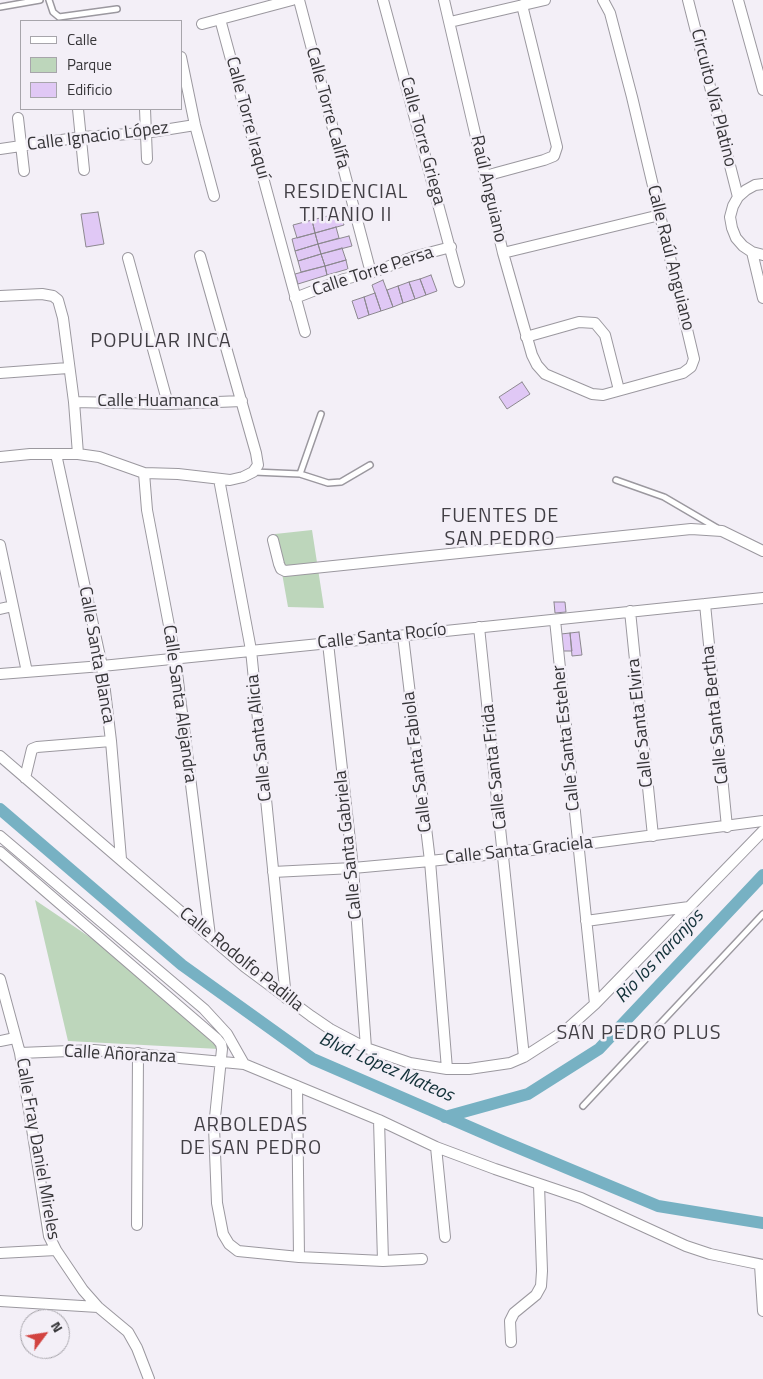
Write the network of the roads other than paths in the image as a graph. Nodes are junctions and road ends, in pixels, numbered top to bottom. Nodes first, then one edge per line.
1 (40, 0) edge
2 (49, 0) edge
3 (289, 0) edge
4 (299, 0) edge
5 (383, 0) edge
6 (444, 0) edge
7 (545, 0) edge
8 (603, 0) edge
9 (688, 0) edge
10 (738, 0) edge
11 (522, 5) junction
12 (0, 8) edge
13 (117, 9) dead end
14 (60, 19) edge
15 (220, 19) junction
16 (450, 22) junction
17 (202, 24) dead end
18 (182, 62) edge
19 (763, 90) edge
20 (78, 110) edge
21 (145, 110) edge
22 (18, 118) dead end
23 (195, 125) junction
24 (146, 133) junction
25 (82, 137) junction
26 (21, 146) junction
27 (0, 149) edge
28 (147, 159) dead end
29 (84, 170) dead end
30 (24, 171) dead end
31 (485, 176) junction
32 (763, 184) edge
33 (214, 196) dead end
34 (738, 197) junction
35 (660, 215) junction
36 (451, 247) junction
37 (752, 252) junction
38 (503, 253) junction
39 (763, 255) edge
40 (200, 256) dead end
41 (128, 258) dead end
42 (371, 273) junction
43 (459, 282) dead end
44 (0, 296) edge
45 (295, 298) junction
46 (763, 298) edge
47 (305, 332) dead end
48 (526, 337) junction
49 (68, 368) junction
50 (0, 373) edge
51 (545, 374) joint
52 (620, 390) junction
53 (242, 401) junction
54 (74, 402) junction
55 (168, 404) junction
56 (321, 414) dead end
57 (56, 454) junction
58 (78, 454) junction
59 (0, 457) edge
60 (370, 465) dead end
61 (253, 472) junction
62 (144, 473) junction
63 (300, 474) junction
64 (219, 479) junction
65 (616, 480) dead end
66 (722, 531) junction
67 (273, 540) dead end
68 (0, 545) edge
69 (763, 550) edge
70 (763, 598) edge
71 (705, 604) junction
72 (13, 606) junction
73 (0, 610) edge
74 (630, 611) junction
75 (555, 620) junction
76 (479, 627) junction
77 (403, 636) junction
78 (328, 643) junction
79 (251, 650) junction
80 (175, 657) junction
81 (102, 666) junction
82 (27, 672) junction
83 (0, 674) edge
84 (111, 741) junction
85 (0, 756) edge
86 (25, 778) junction
87 (763, 821) edge
88 (727, 826) junction
89 (763, 831) edge
90 (0, 836) edge
91 (652, 836) junction
92 (578, 845) junction
93 (0, 852) edge
94 (504, 853) junction
95 (121, 859) junction
96 (430, 861) junction
97 (353, 868) junction
98 (273, 872) junction
99 (689, 907) junction
100 (763, 914) edge
101 (586, 922) junction
102 (210, 936) junction
103 (0, 979) edge
104 (286, 998) junction
105 (595, 1004) junction
106 (16, 1038) junction
107 (0, 1041) edge
108 (366, 1048) junction
109 (20, 1053) junction
110 (138, 1053) junction
111 (524, 1057) junction
112 (220, 1061) junction
113 (244, 1064) junction
114 (447, 1069) junction
115 (297, 1086) junction
116 (583, 1106) dead end
117 (379, 1120) junction
118 (436, 1147) junction
119 (539, 1185) junction
120 (136, 1225) dead end
121 (445, 1238) dead end
122 (56, 1250) junction
123 (0, 1253) edge
124 (299, 1257) junction
125 (422, 1259) dead end
126 (383, 1261) junction
127 (762, 1265) edge
128 (0, 1302) edge
129 (98, 1307) junction
130 (763, 1311) edge
131 (511, 1342) dead end
132 (149, 1379) edge

1 - 12 lane
2 - 14 lane
3 - 15 street
4 - 42 street, Calle Torre Calífa
5 - 36 street, Calle Torre Griega
6 - 16 street, Raúl Anguiano
7 - 11 street
8 - 35 street, Calle Raúl Anguiano
9 - 34 street, Circuito Vía Platino
10 - 19 street
11 - 16 street
11 - 31 street
13 - 14 lane
15 - 17 street
15 - 45 street, Calle Torre Iraquí
16 - 31 street, Raúl Anguiano
18 - 23 street
20 - 25 street
21 - 24 street
22 - 26 street
23 - 24 street, Calle Ignacio López
23 - 33 street
24 - 25 street, Calle Ignacio López
24 - 28 street
25 - 26 street, Calle Ignacio López
25 - 29 street
26 - 27 street, Calle Ignacio López
26 - 30 street
31 - 38 street, Raúl Anguiano
32 - 34 street
34 - 37 street
35 - 38 street
35 - 52 street, Calle Raúl Anguiano
36 - 42 street, Calle Torre Persa
36 - 43 street, Calle Torre Griega
37 - 39 street
37 - 46 street
38 - 48 street, Raúl Anguiano
40 - 53 street
41 - 55 street
42 - 45 street, Calle Torre Persa
44 - 49 street
45 - 47 street, Calle Torre Iraquí
48 - 51 street, Raúl Anguiano
48 - 52 street
49 - 50 street
49 - 54 street
51 - 52 street, Calle Raúl Anguiano
53 - 55 street, Calle Huamanca
53 - 61 street
54 - 55 street, Calle Huamanca
54 - 58 street
56 - 63 lane
57 - 58 street
57 - 59 street
57 - 81 street, Calle Santa Blanca
58 - 62 street
60 - 63 lane
61 - 63 lane
61 - 64 street
62 - 64 street
62 - 80 street, Calle Santa Alejandra
64 - 79 street, Calle Santa Alicia
65 - 66 lane
66 - 67 street
66 - 69 street
68 - 72 street
70 - 71 street, Calle Santa Rocío
71 - 74 street, Calle Santa Rocío
71 - 88 street, Calle Santa Bertha
72 - 73 street
72 - 82 street
74 - 75 street, Calle Santa Rocío
74 - 91 street, Calle Santa Elvira
75 - 76 street, Calle Santa Rocío
75 - 92 street, Calle Santa Esteher
76 - 77 street, Calle Santa Rocío
76 - 94 street, Calle Santa Frida
77 - 78 street, Calle Santa Rocío
77 - 96 street, Calle Santa Fabiola
78 - 79 street, Calle Santa Rocío
78 - 97 street, Calle Santa Gabriela
79 - 80 street, Calle Santa Rocío
79 - 98 street, Calle Santa Alicia
80 - 81 street, Calle Santa Rocío
80 - 102 street, Calle Santa Alejandra
81 - 82 street, Calle Santa Rocío
81 - 84 street, Calle Santa Blanca
82 - 83 street, Calle Santa Rocío
84 - 86 street
84 - 95 street, Calle Santa Blanca
85 - 86 street, Calle Rodolfo Padilla
86 - 95 street, Calle Rodolfo Padilla
87 - 88 street, Calle Santa Graciela
88 - 91 street, Calle Santa Graciela
89 - 99 street, Calle Rodolfo Padilla
90 - 113 street
91 - 92 street, Calle Santa Graciela
92 - 94 street, Calle Santa Graciela
92 - 101 street, Calle Santa Esteher
93 - 112 street
94 - 96 street, Calle Santa Graciela
94 - 111 street, Calle Santa Frida
95 - 102 street, Calle Rodolfo Padilla
96 - 97 street, Calle Santa Graciela
96 - 114 street, Calle Santa Fabiola
97 - 98 street, Calle Santa Graciela
97 - 108 street, Calle Santa Gabriela
98 - 104 street, Calle Santa Alicia
99 - 101 street
99 - 105 street, Calle Rodolfo Padilla
100 - 116 lane
101 - 105 street, Calle Santa Esteher
102 - 104 street, Calle Rodolfo Padilla
103 - 106 street, Calle Fray Daniel Mireles
104 - 108 street, Calle Rodolfo Padilla
105 - 111 street, Calle Rodolfo Padilla
106 - 107 street
106 - 109 street, Calle Fray Daniel Mireles
108 - 114 street, Calle Rodolfo Padilla
109 - 110 street, Calle Añoranza
109 - 122 street, Calle Fray Daniel Mireles
110 - 112 street, Calle Añoranza
110 - 120 street
111 - 114 street, Calle Rodolfo Padilla
112 - 113 street, Calle Añoranza
112 - 124 street
113 - 115 street, Calle Añoranza
115 - 117 street, Calle Añoranza
115 - 124 street
117 - 118 street, Calle Añoranza
117 - 126 street
118 - 119 street, Calle Añoranza
118 - 121 street
119 - 127 street, Calle Añoranza
119 - 131 street
122 - 123 street
122 - 129 street, Calle Fray Daniel Mireles
124 - 126 street
125 - 126 street
127 - 130 street
128 - 129 street
129 - 132 street, Calle Fray Daniel Mireles

